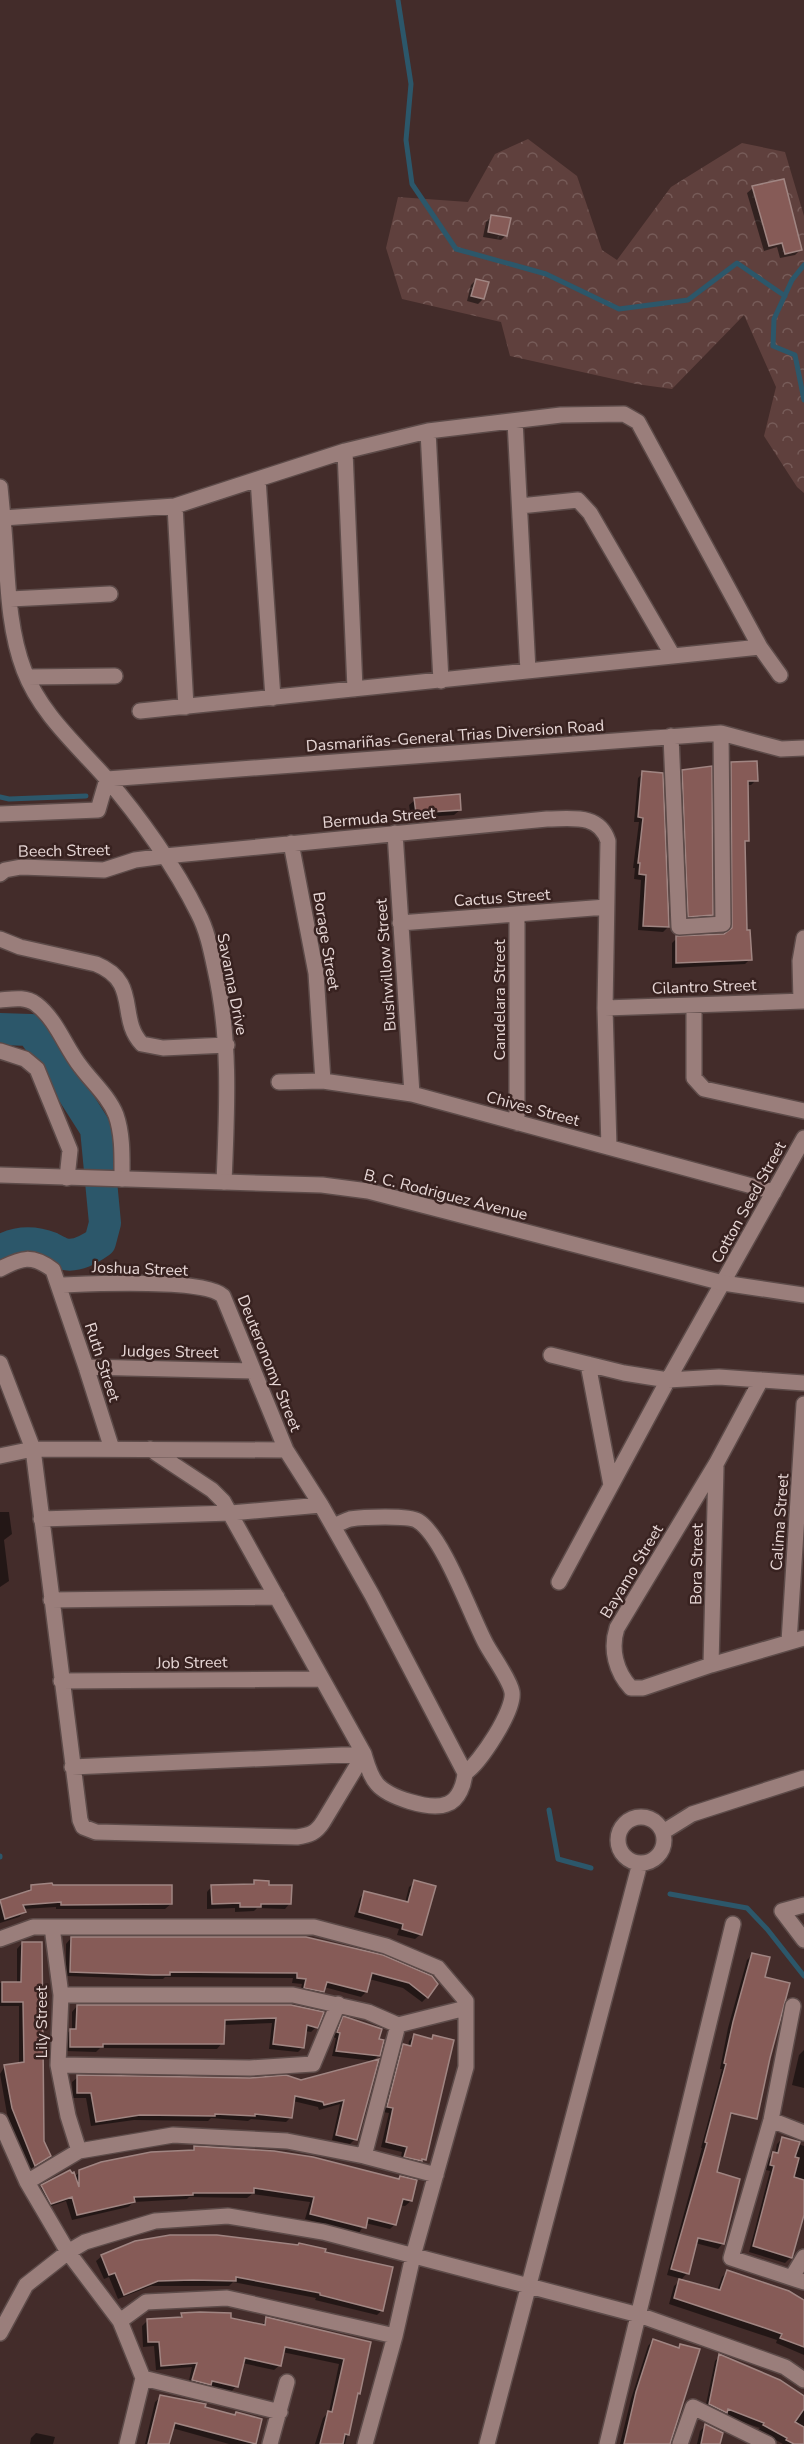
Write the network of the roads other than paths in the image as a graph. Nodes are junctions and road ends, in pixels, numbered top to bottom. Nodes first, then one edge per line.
1 (515, 421) junction
2 (428, 431) junction
3 (345, 451) junction
4 (258, 479) junction
5 (0, 487) edge
6 (175, 506) junction
7 (520, 506) junction
8 (2, 518) edge
9 (110, 594) dead end
10 (10, 599) junction
11 (760, 647) junction
12 (673, 656) junction
13 (528, 671) junction
14 (780, 675) dead end
15 (115, 676) dead end
16 (27, 677) junction
17 (441, 681) junction
18 (355, 689) junction
19 (273, 698) junction
20 (186, 707) junction
21 (140, 711) dead end
22 (721, 733) junction
23 (671, 736) junction
24 (804, 748) edge
25 (107, 779) junction
26 (0, 814) edge
27 (394, 833) junction
28 (291, 843) junction
29 (165, 856) junction
30 (0, 874) edge
31 (606, 907) junction
32 (517, 914) junction
33 (400, 923) junction
34 (804, 938) edge
35 (0, 939) edge
36 (0, 1000) edge
37 (803, 1001) edge
38 (694, 1005) junction
39 (605, 1008) junction
40 (227, 1045) junction
41 (0, 1051) edge
42 (323, 1081) junction
43 (279, 1082) dead end
44 (412, 1094) junction
45 (804, 1111) edge
46 (518, 1123) junction
47 (804, 1138) edge
48 (609, 1147) junction
49 (0, 1175) edge
50 (69, 1178) junction
51 (119, 1179) junction
52 (224, 1182) junction
53 (774, 1192) junction
54 (0, 1269) edge
55 (723, 1283) junction
56 (59, 1285) junction
57 (218, 1292) joint
58 (804, 1295) edge
59 (551, 1355) dead end
60 (0, 1363) edge
61 (588, 1364) junction
62 (86, 1367) junction
63 (253, 1371) junction
64 (668, 1380) junction
65 (761, 1380) junction
66 (804, 1383) edge
67 (804, 1404) edge
68 (33, 1449) junction
69 (112, 1449) junction
70 (150, 1449) junction
71 (286, 1450) junction
72 (0, 1456) edge
73 (716, 1464) junction
74 (611, 1485) junction
75 (321, 1505) junction
76 (231, 1512) junction
77 (41, 1519) junction
78 (333, 1526) junction
79 (559, 1582) dead end
80 (277, 1597) junction
81 (51, 1600) junction
82 (797, 1640) edge
83 (711, 1665) junction
84 (322, 1679) junction
85 (61, 1681) junction
86 (363, 1754) junction
87 (72, 1767) junction
88 (465, 1773) junction
89 (804, 1778) edge
90 (663, 1832) junction
91 (640, 1863) junction
92 (804, 1905) edge
93 (733, 1924) dead end
94 (52, 1927) junction
95 (0, 1939) edge
96 (804, 1940) edge
97 (61, 1995) junction
98 (338, 2004) junction
99 (793, 2006) dead end
100 (466, 2008) junction
101 (398, 2025) junction
102 (58, 2065) junction
103 (771, 2120) junction
104 (0, 2121) edge
105 (804, 2133) edge
106 (79, 2151) junction
107 (364, 2156) junction
108 (436, 2175) junction
109 (27, 2182) junction
110 (68, 2252) junction
111 (413, 2256) junction
112 (804, 2257) edge
113 (798, 2279) edge
114 (528, 2288) junction
115 (639, 2315) junction
116 (120, 2320) junction
117 (0, 2333) edge
118 (394, 2336) junction
119 (143, 2378) junction
120 (804, 2380) edge
121 (287, 2382) dead end
122 (280, 2412) junction
123 (765, 2443) edge
124 (128, 2444) edge
125 (270, 2444) edge
126 (365, 2444) edge
127 (487, 2444) edge
128 (607, 2444) edge
129 (680, 2444) edge

1 - 2 street
1 - 7 street
1 - 11 street
2 - 3 street
2 - 17 street
3 - 4 street
3 - 18 street
4 - 6 street
4 - 19 street
5 - 8 street, Savanna Drive
6 - 8 street
6 - 20 street
7 - 12 street
7 - 13 street
8 - 10 street, Savanna Drive
9 - 10 street
10 - 16 street, Savanna Drive
11 - 12 street
11 - 14 street
12 - 13 street
13 - 17 street
15 - 16 street
16 - 25 street, Savanna Drive
17 - 18 street
18 - 19 street
19 - 20 street
20 - 21 street
22 - 23 street, Dasmariñas-General Trias Diversion Road
22 - 23 street
22 - 24 street, Dasmariñas-General Trias Diversion Road
23 - 25 street, Dasmariñas-General Trias Diversion Road
25 - 26 street
25 - 29 street, Savanna Drive
27 - 28 street, Bermuda Street
27 - 31 street, Bermuda Street
27 - 33 street, Bushwillow Street
28 - 29 street, Bermuda Street
28 - 42 street, Borage Street
29 - 30 street, Beech Street
29 - 40 street, Savanna Drive
31 - 32 street, Cactus Street
31 - 39 street
32 - 33 street, Cactus Street
32 - 46 street, Candelara Street
33 - 44 street, Bushwillow Street
34 - 37 street
35 - 40 street
36 - 51 street
37 - 38 street, Cilantro Street
38 - 39 street, Cilantro Street
38 - 45 street
39 - 48 street
40 - 52 street, Savanna Drive
41 - 50 street
42 - 43 street, Chives Street
42 - 44 street, Chives Street
44 - 46 street, Chives Street
46 - 48 street, Chives Street
47 - 53 street, Cotton Seed Street
48 - 53 street, Chives Street
49 - 50 street, B. C. Rodriguez Avenue
50 - 51 street, B. C. Rodriguez Avenue
51 - 52 street, B. C. Rodriguez Avenue
52 - 55 street, B. C. Rodriguez Avenue
53 - 55 street, Cotton Seed Street
54 - 56 street
55 - 58 street, B. C. Rodriguez Avenue
55 - 64 street, Cotton Seed Street
56 - 57 street, Joshua Street
56 - 62 street, Ruth Street
57 - 63 street, Deuteronomy Street
59 - 61 street
60 - 68 street
61 - 64 street
61 - 74 street
62 - 63 street, Judges Street
62 - 69 street, Ruth Street
63 - 71 street, Deuteronomy Street
64 - 65 street
64 - 74 street, Cotton Seed Street
65 - 66 street
65 - 73 street, Bayamo Street
67 - 82 street, Calima Street
68 - 69 street
68 - 72 street
68 - 77 street
69 - 70 street
70 - 71 street
70 - 76 street
71 - 75 street, Deuteronomy Street
73 - 83 street, Bora Street
73 - 83 street, Bayamo Street
74 - 79 street, Cotton Seed Street
75 - 76 street
75 - 78 street, Deuteronomy Street
76 - 77 street
76 - 80 street
77 - 81 street
78 - 88 street, Deuteronomy Street
78 - 88 street
80 - 81 street
80 - 84 street
81 - 85 street
82 - 83 street, Bayamo Street
84 - 85 street, Job Street
84 - 86 street
85 - 87 street
86 - 87 street
86 - 87 street
86 - 88 street
89 - 90 street
90 - 91 street
90 - 91 street
91 - 114 street
92 - 96 street
93 - 115 street
94 - 95 street
94 - 97 street, Lily Street
94 - 100 street
97 - 98 street
97 - 102 street, Lily Street
98 - 101 street
98 - 102 street
99 - 103 street
100 - 101 street
100 - 108 street
101 - 107 street
102 - 106 street, Lily Street
103 - 105 street
103 - 113 street
104 - 109 street
106 - 107 street
106 - 109 street
107 - 108 street
108 - 111 street
109 - 110 street
110 - 111 street
110 - 116 street
110 - 117 street
111 - 114 street
111 - 118 street
112 - 113 street
114 - 115 street
114 - 127 street
115 - 120 street
115 - 128 street
116 - 118 street
116 - 119 street
118 - 126 street
119 - 122 street
119 - 124 street
121 - 122 street
122 - 125 street
123 - 129 street

